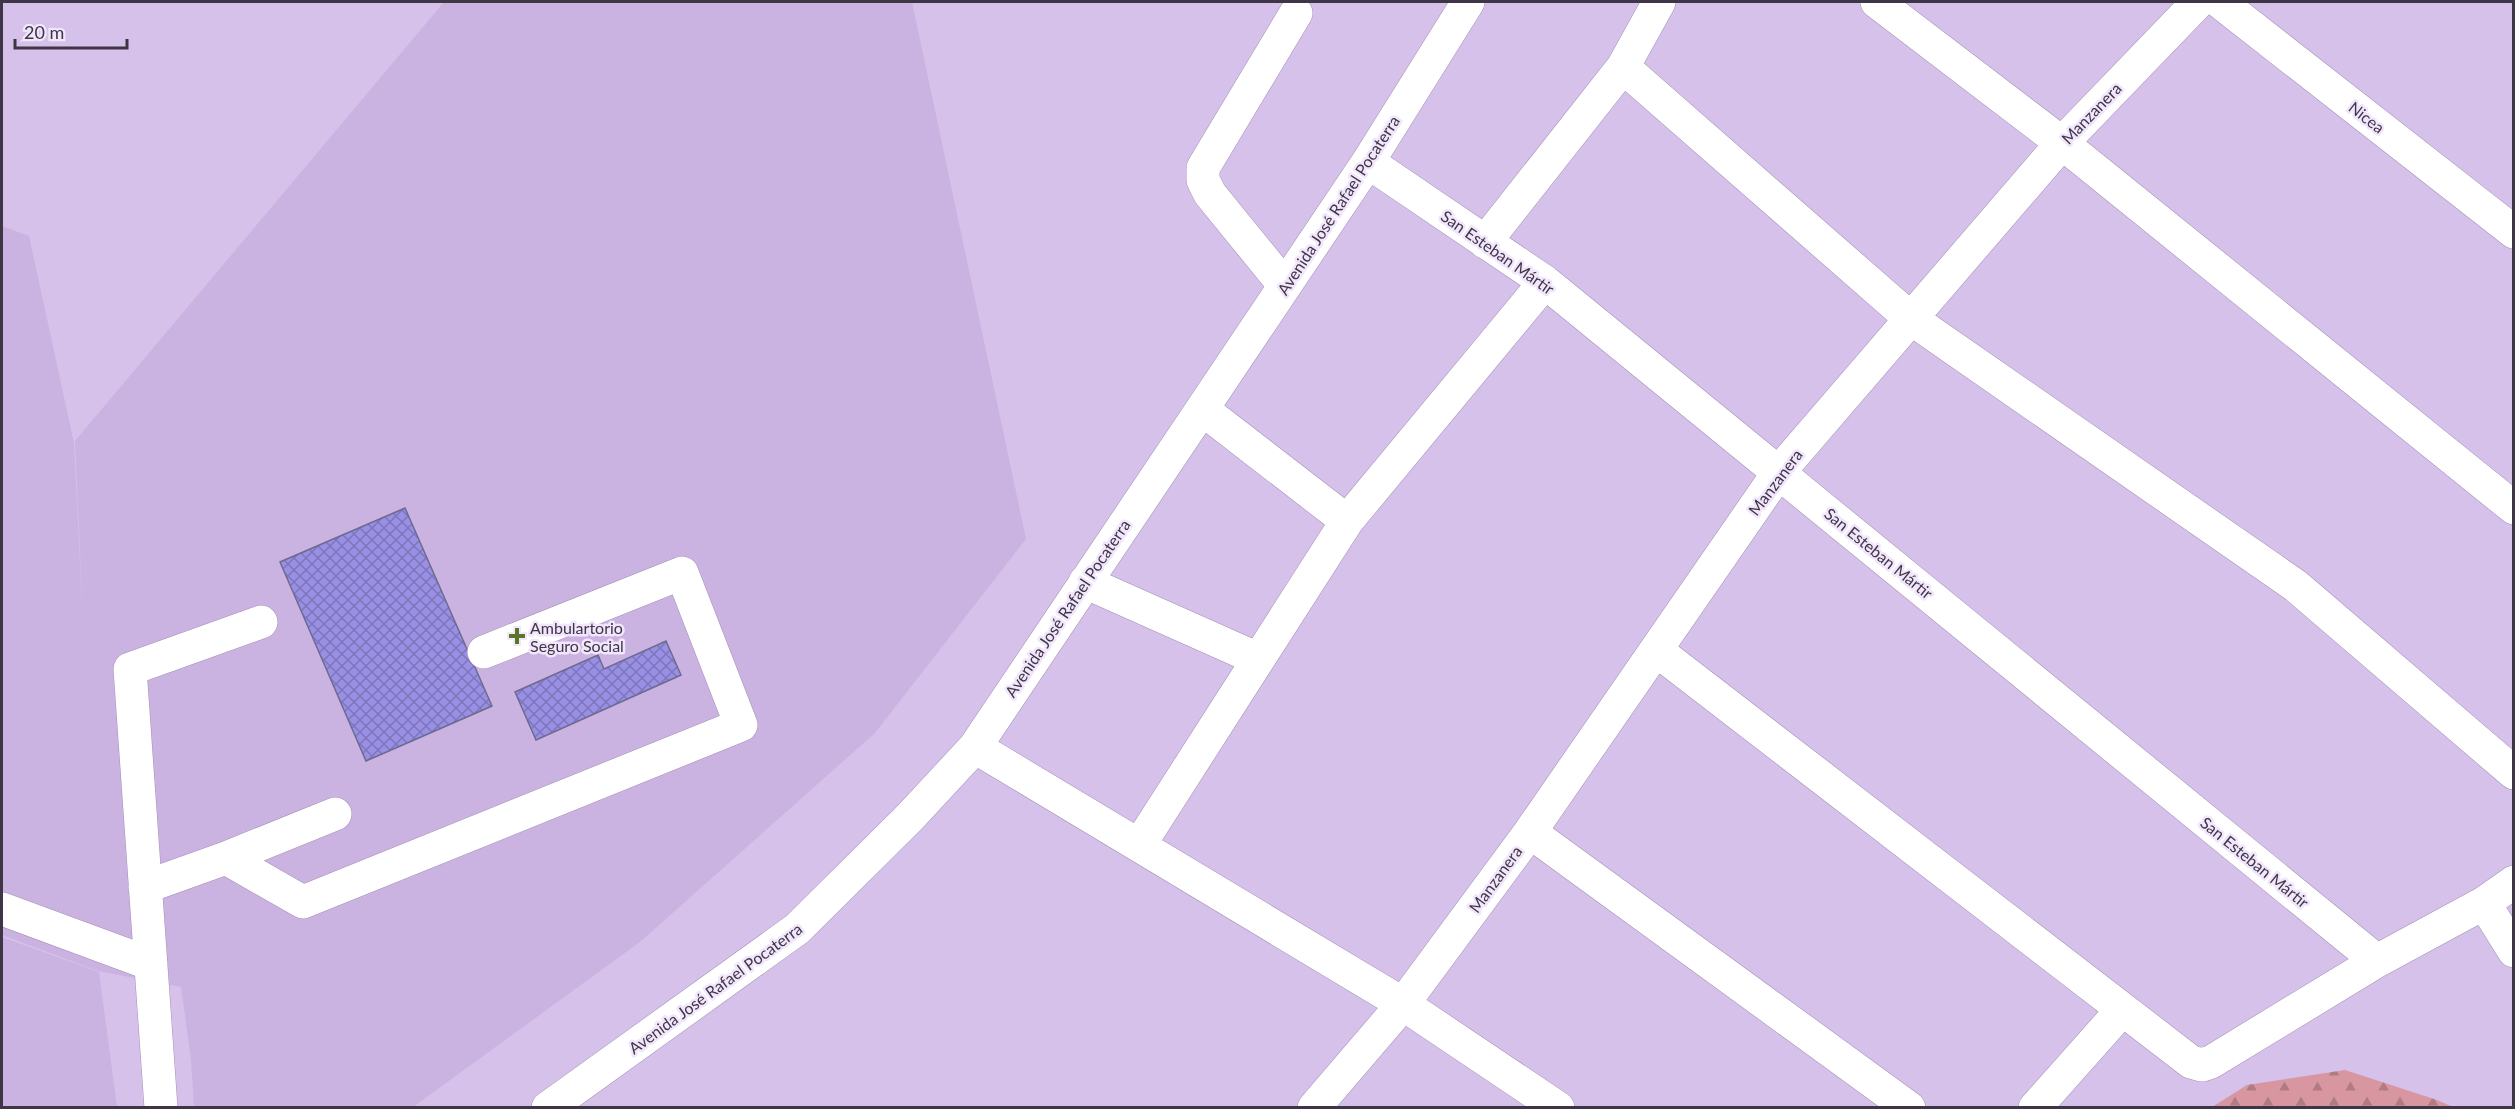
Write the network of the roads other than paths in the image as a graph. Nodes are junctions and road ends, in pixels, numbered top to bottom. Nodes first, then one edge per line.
1 (1468, 2) edge
2 (1659, 2) edge
3 (1877, 2) edge
4 (2198, 2) edge
5 (2220, 2) edge
6 (1296, 13) dead end
7 (1623, 67) junction
8 (2062, 143) junction
9 (1368, 162) junction
10 (2514, 232) edge
11 (1485, 242) junction
12 (1545, 282) junction
13 (1285, 286) junction
14 (1910, 318) junction
15 (1202, 410) junction
16 (1779, 472) junction
17 (2514, 508) edge
18 (1347, 521) junction
19 (1085, 582) junction
20 (261, 622) dead end
21 (1656, 650) junction
22 (484, 652) dead end
23 (1258, 659) junction
24 (975, 747) junction
25 (2514, 773) edge
26 (335, 814) dead end
27 (1530, 832) junction
28 (1140, 844) junction
29 (226, 858) junction
30 (2514, 882) edge
31 (145, 887) junction
32 (2484, 903) junction
33 (2, 909) edge
34 (2514, 951) edge
35 (2377, 962) junction
36 (151, 964) junction
37 (1403, 1004) junction
38 (2122, 1010) junction
39 (161, 1107) edge
40 (548, 1107) edge
41 (1314, 1107) edge
42 (1558, 1107) edge
43 (1909, 1107) edge
44 (2035, 1107) edge

1 - 9 street, Avenida José Rafael Pocaterra
2 - 7 street
3 - 8 street
4 - 8 street, Manzanera
5 - 10 street, Nicea
6 - 13 street
7 - 11 street
7 - 14 street
8 - 14 street, Manzanera
8 - 17 street
9 - 11 street, San Esteban Mártir
9 - 13 street, Avenida José Rafael Pocaterra
11 - 12 street, San Esteban Mártir
12 - 16 street, San Esteban Mártir
12 - 18 street
13 - 15 street, Avenida José Rafael Pocaterra
14 - 16 street, Manzanera
14 - 25 street
15 - 18 street
15 - 19 street, Avenida José Rafael Pocaterra
16 - 21 street, Manzanera
16 - 35 street, San Esteban Mártir
18 - 23 street
19 - 23 street
19 - 24 street, Avenida José Rafael Pocaterra
20 - 31 street
21 - 27 street, Manzanera
21 - 38 street
22 - 29 street
23 - 28 street
24 - 28 street
24 - 40 street, Avenida José Rafael Pocaterra
26 - 29 street
27 - 37 street, Manzanera
27 - 43 street
28 - 37 street
29 - 31 street
30 - 32 street
31 - 36 street
32 - 34 street
32 - 35 street
33 - 36 street
35 - 38 street
36 - 39 street
37 - 41 street, Manzanera
37 - 42 street
38 - 44 street

